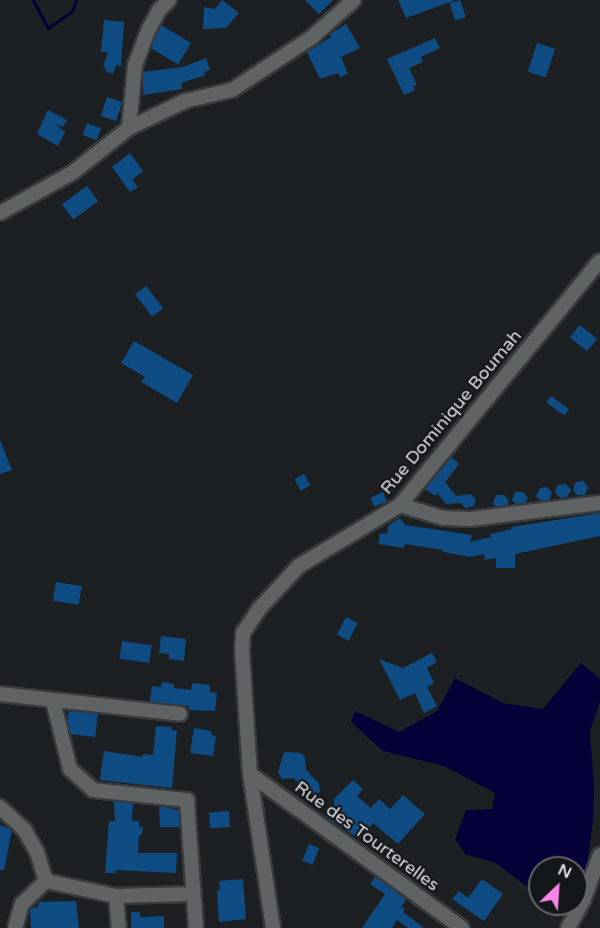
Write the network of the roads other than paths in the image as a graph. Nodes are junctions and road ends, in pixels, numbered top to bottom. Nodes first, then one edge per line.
1 (169, 0) edge
2 (354, 0) edge
3 (129, 128) junction
4 (0, 213) edge
5 (600, 261) edge
6 (600, 503) edge
7 (400, 506) junction
8 (0, 694) edge
9 (53, 701) junction
10 (180, 714) dead end
11 (250, 774) junction
12 (0, 807) edge
13 (600, 855) edge
14 (46, 882) junction
15 (192, 894) junction
16 (116, 897) junction
17 (15, 928) edge
18 (118, 928) edge
19 (196, 928) edge
20 (273, 928) edge
21 (462, 928) edge
22 (568, 928) edge

1 - 3 street
2 - 3 street
3 - 4 street
5 - 7 street, Rue Dominique Boumah
6 - 7 street
7 - 11 street, Rue Dominique Boumah
8 - 9 street
9 - 10 street
9 - 15 street
11 - 20 street, Rue Dominique Boumah
11 - 21 street, Rue des Tourterelles
12 - 14 street
13 - 22 street
14 - 16 street
14 - 17 street
15 - 16 street
15 - 19 street
16 - 18 street

